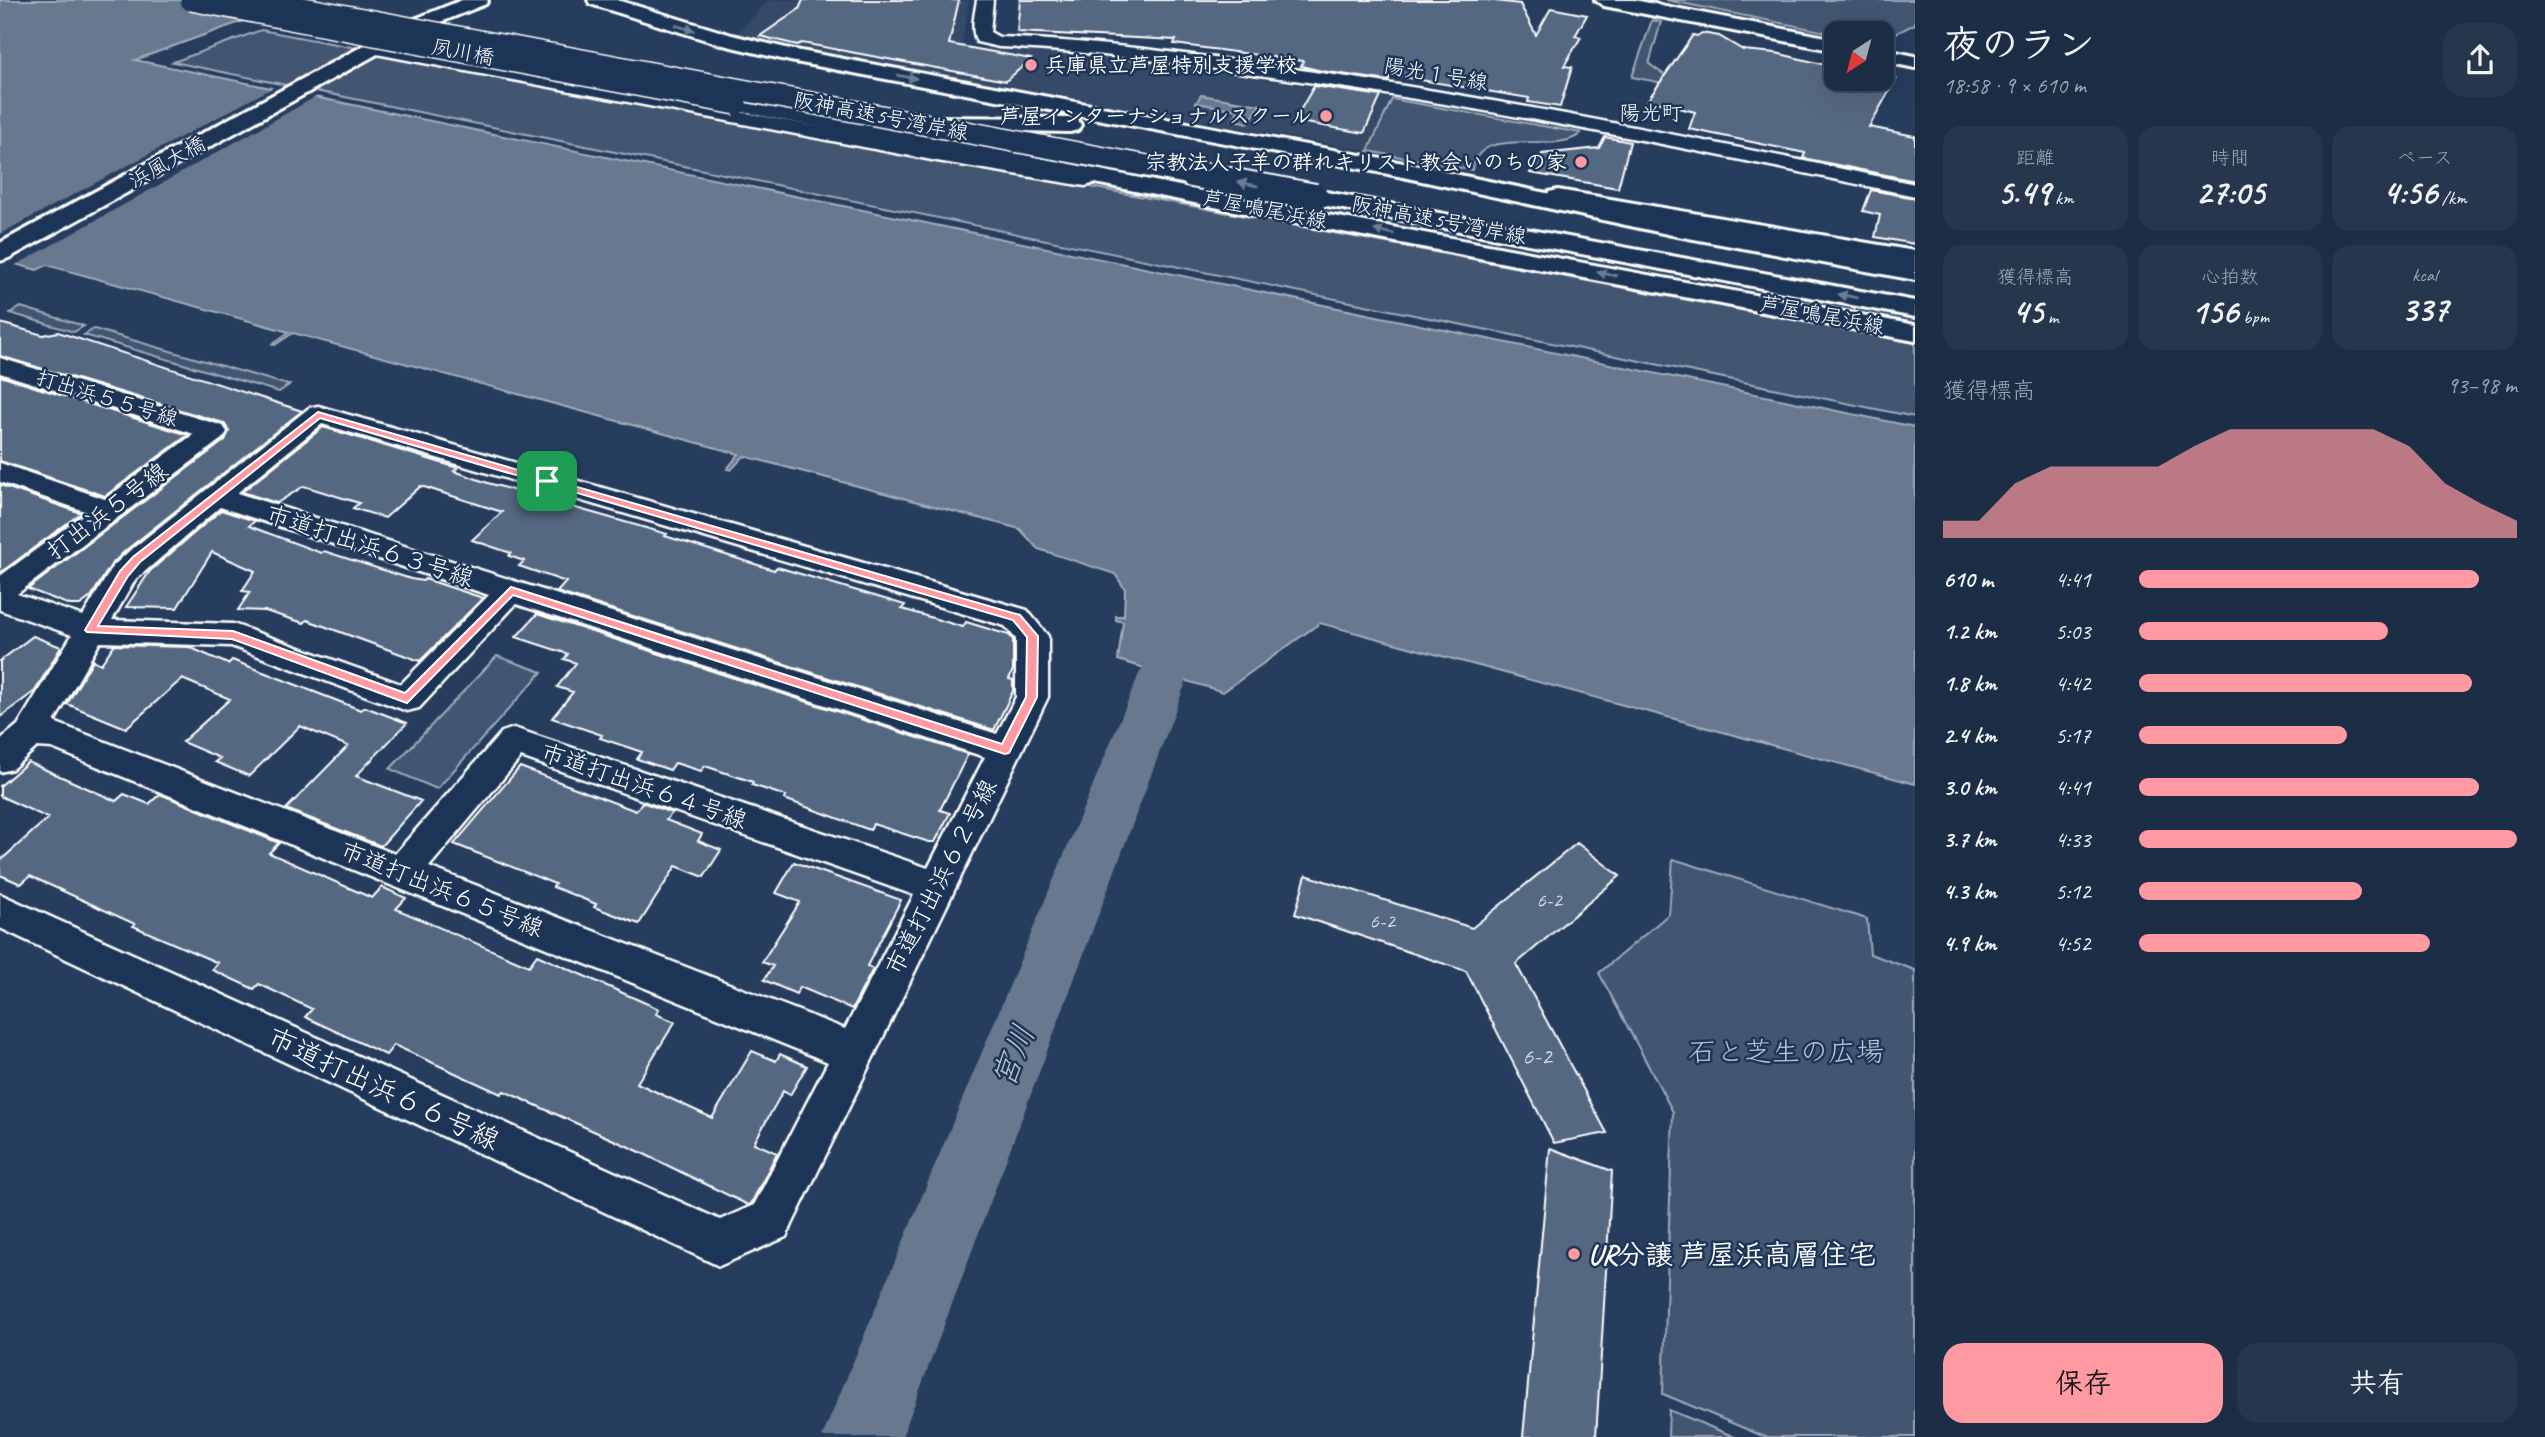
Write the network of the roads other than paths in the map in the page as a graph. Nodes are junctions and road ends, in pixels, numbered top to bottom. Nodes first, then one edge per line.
1 (191, 0) edge
2 (261, 0) edge
3 (334, 0) edge
4 (597, 0) edge
5 (985, 0) edge
6 (1604, 0) edge
7 (416, 6) dead end
8 (479, 10) edge
9 (503, 25) dead end
10 (1824, 43) edge
11 (372, 48) junction
12 (740, 73) junction
13 (736, 104) joint
14 (822, 120) junction
15 (1236, 138) junction
16 (1397, 169) junction
17 (1915, 190) edge
18 (1264, 210) junction
19 (0, 253) edge
20 (1915, 259) edge
21 (1915, 272) edge
22 (1915, 289) edge
23 (1915, 309) edge
24 (1915, 330) edge
25 (0, 365) edge
26 (214, 432) joint
27 (0, 471) edge
28 (215, 496) junction
29 (109, 510) junction
30 (0, 591) edge
31 (511, 591) junction
32 (0, 599) edge
33 (90, 630) junction
34 (30, 734) junction
35 (1005, 750) junction
36 (0, 759) edge
37 (402, 872) junction
38 (937, 887) junction
39 (0, 911) edge
40 (853, 1052) junction
41 (770, 1221) joint

1 - 13 main road, 夙川橋, bridge
23 -> 2 main road, 阪神高速5号湾岸線, bridge
3 - 12 main road, 阪神高速5号湾岸線
4 -> 15 main road, 芦屋鳴尾浜線
5 - 17 street, 陽光１号線
6 - 10 main road
7 - 8 main road
8 - 11 main road, 浜風大橋
9 - 12 main road
11 - 18 street
11 - 19 main road, 浜風大橋
12 - 22 main road, 阪神高速5号湾岸線
13 - 14 main road, 芦屋鳴尾浜線
14 - 15 main road, 芦屋鳴尾浜線
14 - 18 main road, 芦屋鳴尾浜線
15 - 16 main road, 芦屋鳴尾浜線
16 - 20 main road, 芦屋鳴尾浜線
16 - 21 main road
24 -> 18 main road, 芦屋鳴尾浜線
25 - 26 street, 打出浜５５号線
26 - 29 street, 打出浜５号線
27 - 29 street
28 - 31 street, 市道打出浜６３号線
28 - 33 street
28 - 35 street, 市道打出浜６２号線
29 - 30 street, 打出浜５号線
31 - 33 street
31 - 35 street, 市道打出浜６３号線
32 - 33 street
33 - 34 street
34 - 36 street
34 - 37 street, 市道打出浜６５号線
35 - 38 street, 市道打出浜６２号線
37 - 38 street, 市道打出浜６４号線
37 - 40 street, 市道打出浜６５号線
38 - 40 street, 市道打出浜６２号線
39 - 41 street, 市道打出浜６６号線
40 - 41 street, 市道打出浜６２号線

